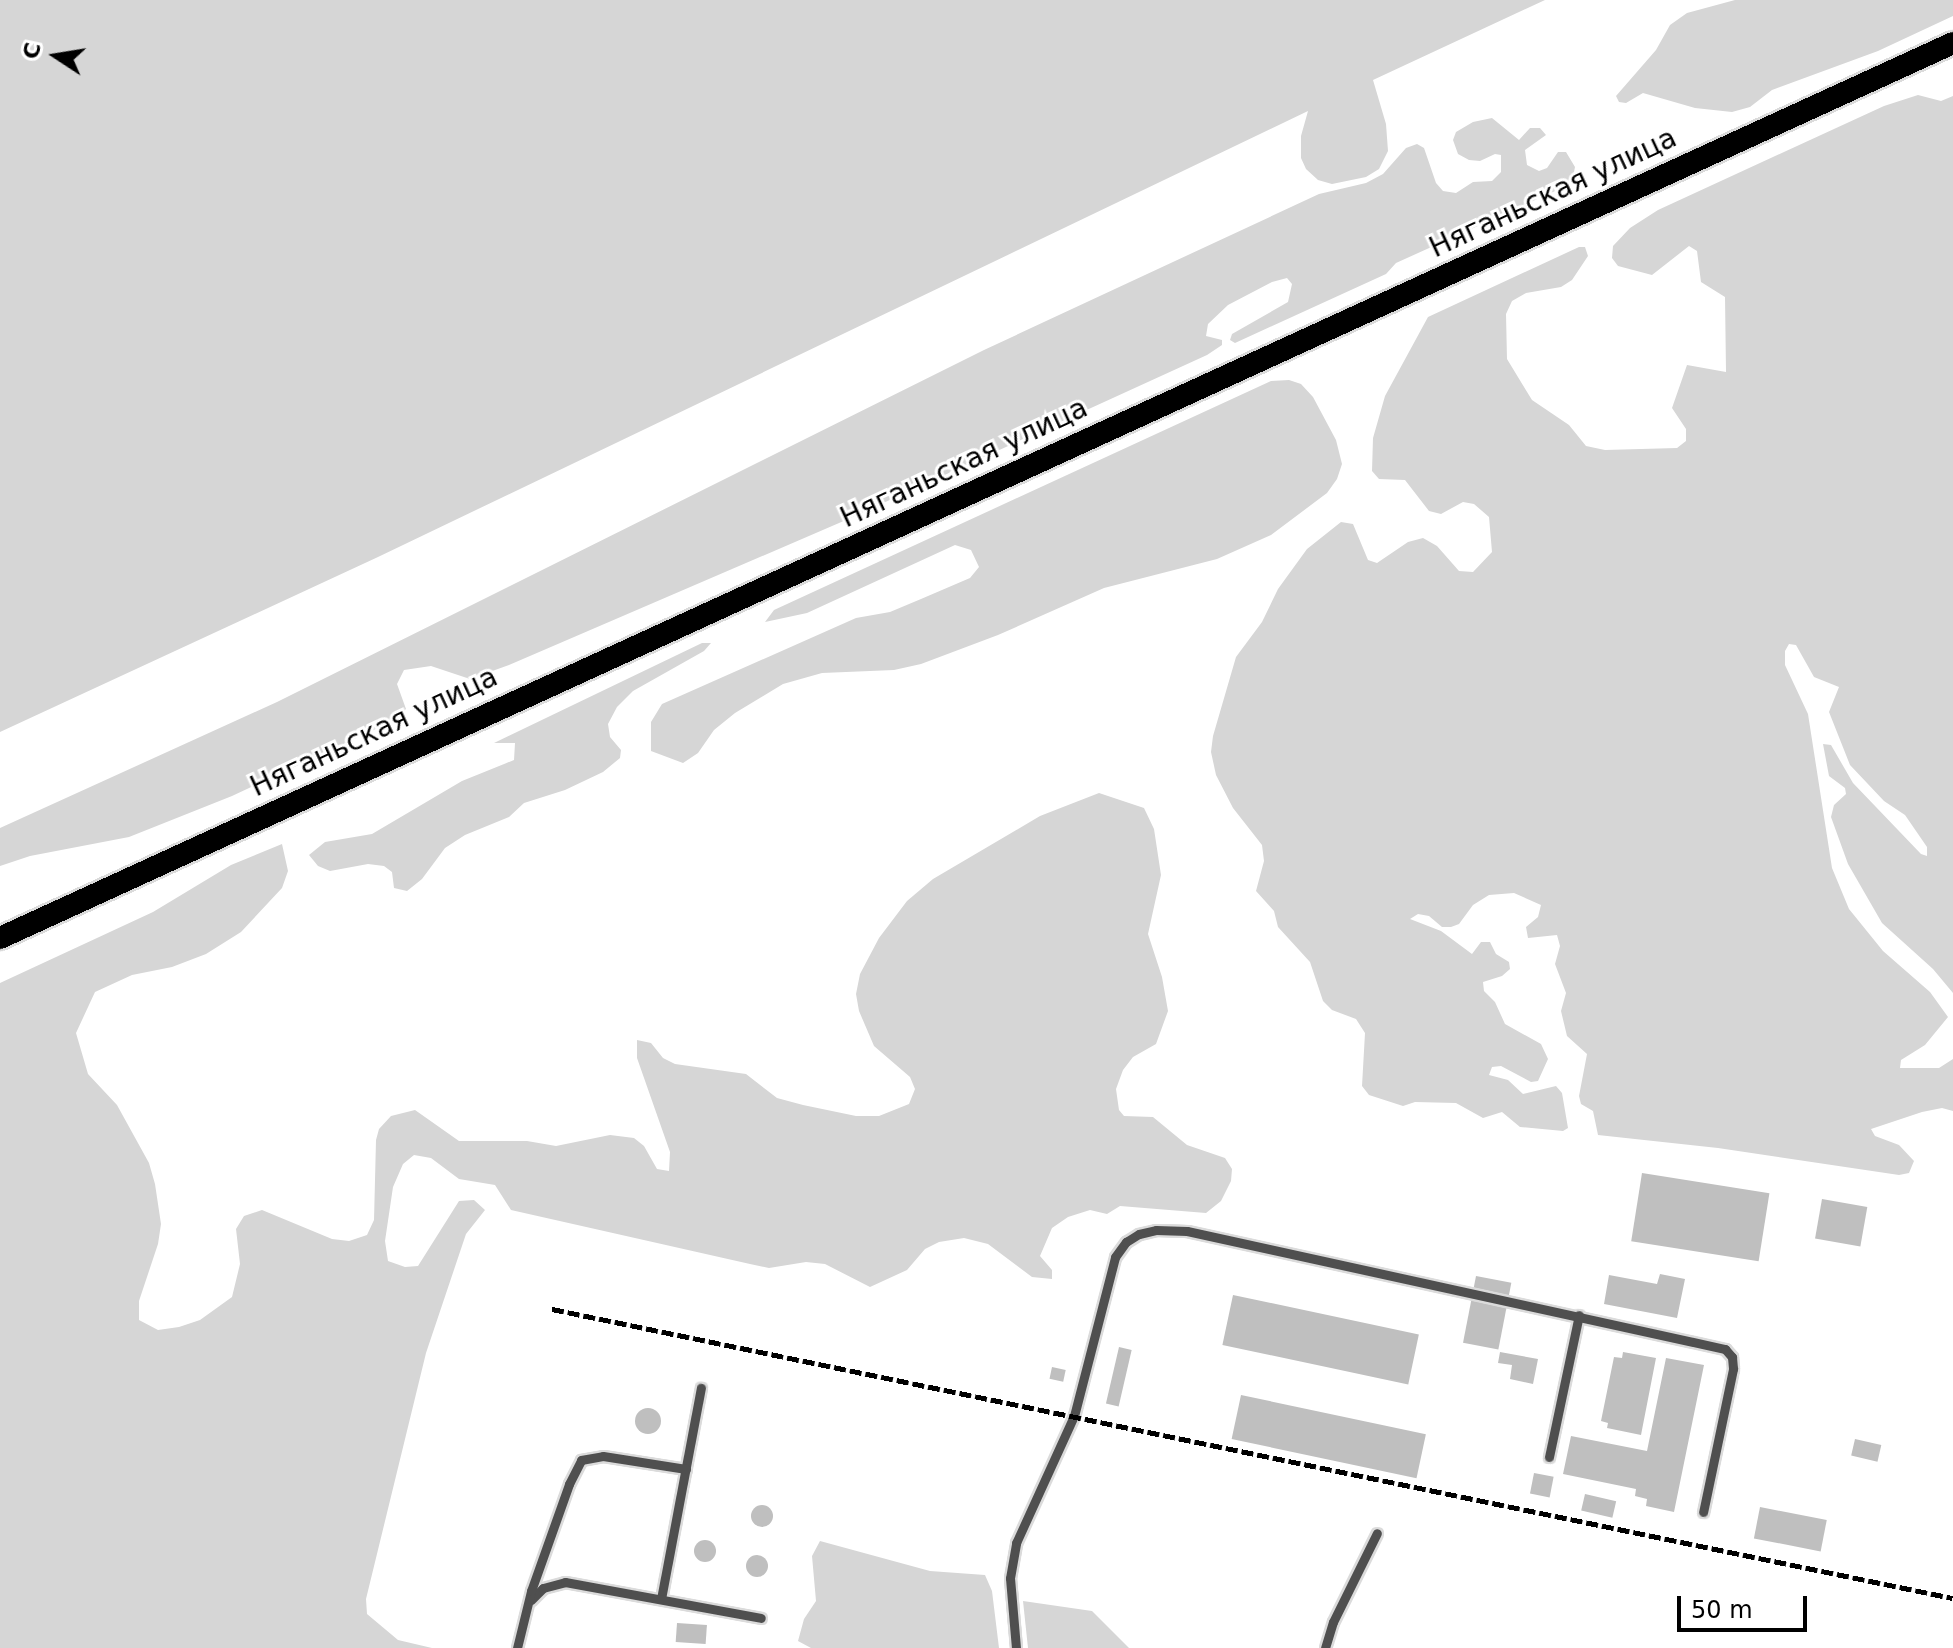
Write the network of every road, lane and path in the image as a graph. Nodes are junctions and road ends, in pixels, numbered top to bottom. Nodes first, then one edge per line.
1 (1953, 43) edge
2 (0, 938) edge
3 (1579, 1315) junction
4 (701, 1388) dead end
5 (1549, 1457) dead end
6 (686, 1469) junction
7 (1703, 1512) dead end
8 (1377, 1533) dead end
9 (661, 1599) junction
10 (526, 1605) junction
11 (761, 1618) dead end
12 (517, 1648) edge
13 (1016, 1648) edge
14 (1325, 1648) edge

1 - 2 highway, Няганьская улица
3 - 5 lane
3 - 7 lane
3 - 13 lane
4 - 6 lane
6 - 9 lane
6 - 10 lane
8 - 14 lane
9 - 10 lane
9 - 11 lane
10 - 12 lane

